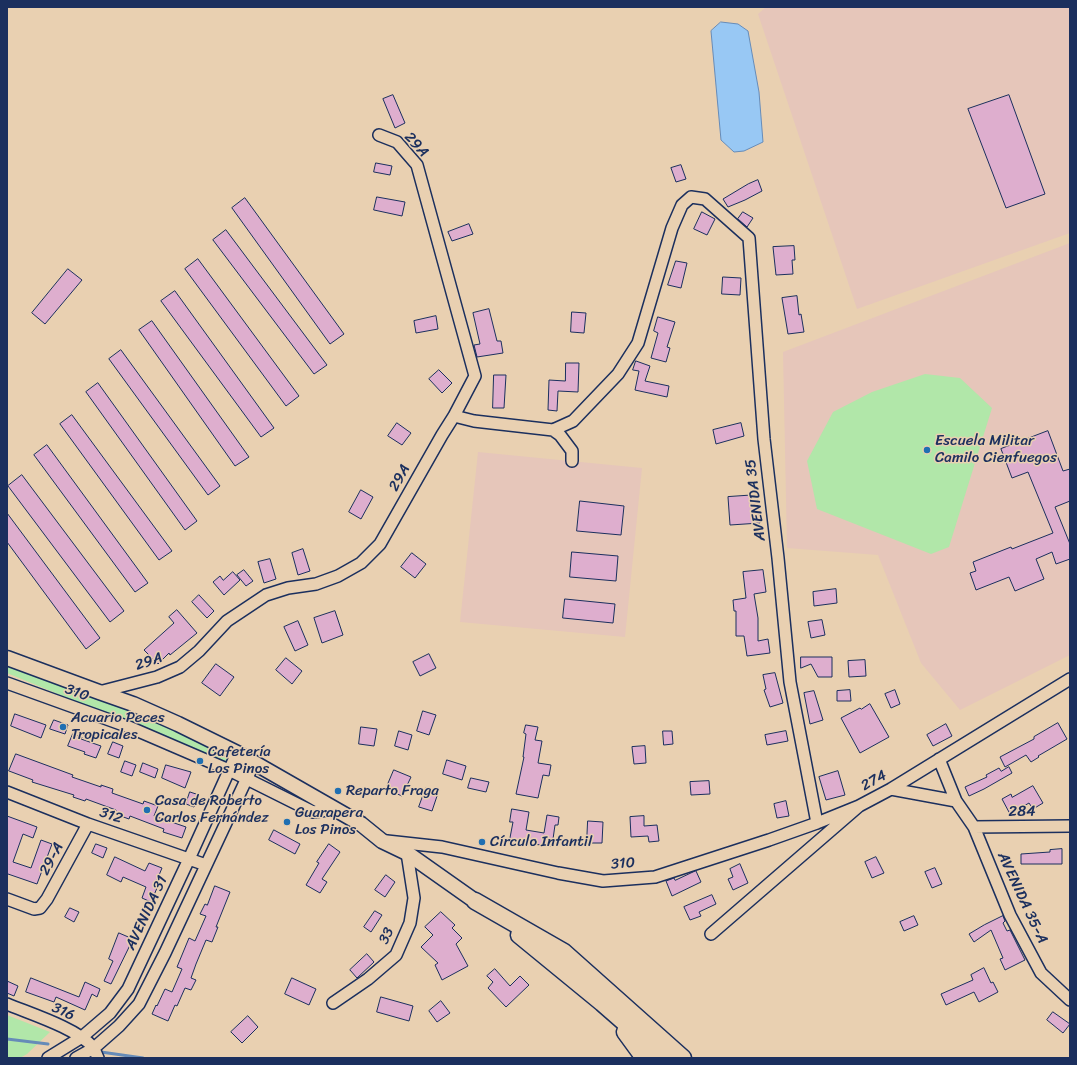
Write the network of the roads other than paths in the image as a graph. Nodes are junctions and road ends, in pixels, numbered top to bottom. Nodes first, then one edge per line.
1 (379, 135) dead end
2 (454, 416) junction
3 (553, 430) junction
4 (572, 461) dead end
5 (7, 658) edge
6 (1070, 679) edge
7 (7, 683) edge
8 (99, 692) junction
9 (237, 753) junction
10 (939, 759) junction
11 (254, 762) junction
12 (229, 770) junction
13 (246, 778) junction
14 (891, 789) junction
15 (7, 792) edge
16 (956, 800) junction
17 (859, 806) junction
18 (335, 809) junction
19 (817, 823) junction
20 (88, 824) junction
21 (1070, 826) edge
22 (974, 827) junction
23 (382, 841) junction
24 (407, 853) junction
25 (189, 859) junction
26 (206, 865) junction
27 (7, 899) edge
28 (476, 901) junction
29 (711, 934) dead end
30 (1070, 1000) edge
31 (602, 1002) junction
32 (334, 1003) dead end
33 (7, 1004) edge
34 (82, 1037) junction
35 (668, 1052) edge
36 (96, 1053) edge
37 (48, 1058) edge
38 (76, 1058) edge
39 (644, 1058) edge
40 (683, 1058) edge
41 (689, 1058) edge

1 - 2 street, 29A
2 - 3 street
2 - 8 street, 29A
3 - 4 street
3 - 19 street, AVENIDA 35
5 - 8 main road
6 - 10 street, 274
7 - 12 street, 310
8 - 9 main road
9 - 11 main road
9 - 12 street, AVENIDA 31
10 - 14 street, 274
10 - 16 street, AVENIDA 35-A
11 - 13 street
11 - 18 main road
12 - 13 street, 310
12 - 25 street, AVENIDA 31
13 - 18 street, 310
13 - 26 street
14 - 16 street
14 - 17 street, 274
15 - 20 street, 312
16 - 22 street, AVENIDA 35-A
17 - 19 street, 310
17 - 29 street, 274
18 - 23 main road
19 - 23 street, 310
20 - 25 street, 312
20 - 27 street, 29-A
21 - 22 street, 284
22 - 30 street, AVENIDA 35-A
23 - 24 main road
24 - 28 main road
24 - 32 street, 33
25 - 26 street, 312
25 - 34 street, AVENIDA 31
26 - 36 street
28 - 31 highway
28 - 35 highway
31 - 35 highway
31 - 39 highway
33 - 34 street, 316
34 - 36 street, 316
34 - 37 street, AVENIDA 31
35 - 40 highway
35 - 41 highway
36 - 38 street

